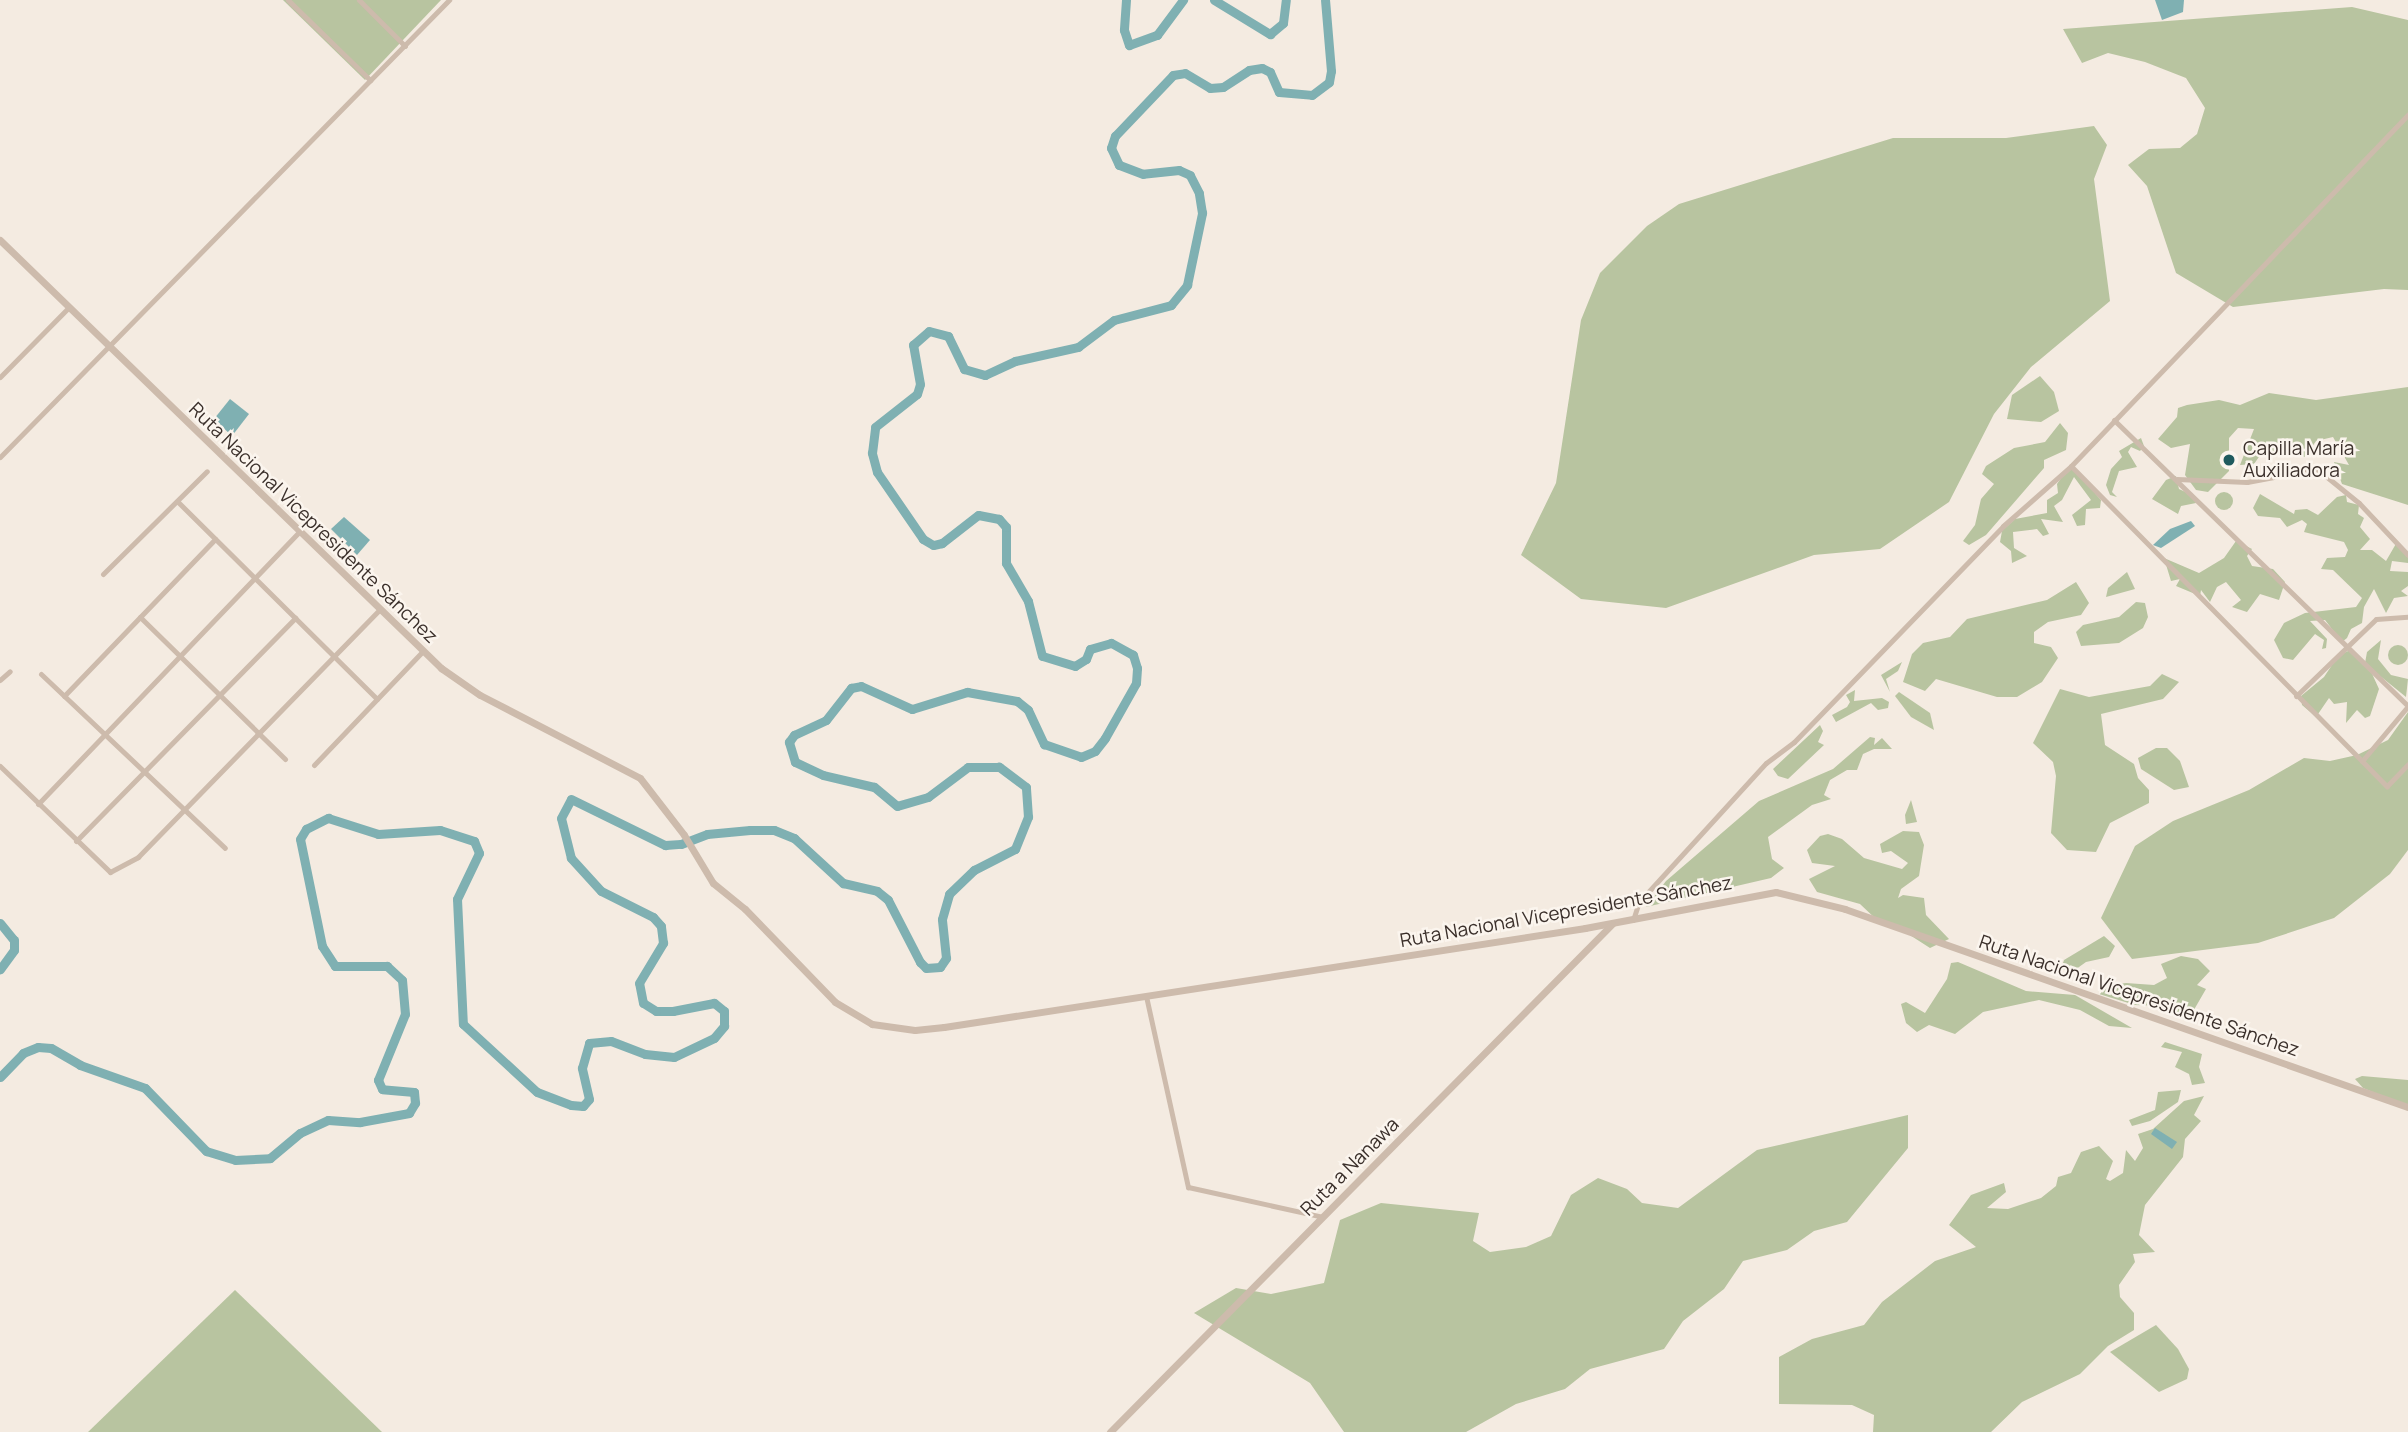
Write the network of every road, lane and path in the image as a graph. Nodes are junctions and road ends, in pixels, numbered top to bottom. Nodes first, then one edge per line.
1 (288, 0) edge
2 (359, 0) edge
3 (449, 0) edge
4 (405, 46) junction
5 (370, 80) junction
6 (2408, 115) edge
7 (0, 240) edge
8 (69, 307) junction
9 (109, 346) junction
10 (0, 377) edge
11 (2114, 420) junction
12 (0, 457) edge
13 (2071, 466) junction
14 (207, 471) dead end
15 (2177, 480) junction
16 (178, 502) junction
17 (299, 532) junction
18 (215, 539) junction
19 (2408, 555) edge
20 (103, 574) dead end
21 (255, 578) junction
22 (380, 610) junction
23 (140, 617) junction
24 (2408, 617) edge
25 (295, 618) junction
26 (2346, 645) junction
27 (423, 651) junction
28 (334, 656) junction
29 (180, 657) junction
30 (10, 671) dead end
31 (41, 674) dead end
32 (0, 680) edge
33 (220, 695) junction
34 (64, 696) junction
35 (2296, 696) junction
36 (377, 699) junction
37 (2408, 706) edge
38 (259, 733) junction
39 (105, 735) junction
40 (285, 759) dead end
41 (2362, 761) junction
42 (2408, 764) edge
43 (314, 765) dead end
44 (0, 766) edge
45 (144, 772) junction
46 (38, 804) junction
47 (184, 810) junction
48 (76, 841) junction
49 (225, 848) dead end
50 (1633, 920) junction
51 (1613, 924) junction
52 (1585, 929) junction
53 (1592, 943) junction
54 (1146, 996) junction
55 (2408, 1107) edge
56 (1323, 1217) junction
57 (1110, 1432) edge

1 - 5 street
2 - 4 street
3 - 4 street
4 - 5 street
5 - 9 street
6 - 11 street
7 - 8 street, Ruta Nacional Vicepresidente Sánchez
8 - 9 street, Ruta Nacional Vicepresidente Sánchez
8 - 10 street
9 - 12 street
9 - 17 street, Ruta Nacional Vicepresidente Sánchez
11 - 13 street
11 - 15 street
13 - 35 street
13 - 50 street
14 - 16 street
15 - 19 street
15 - 26 street
16 - 18 street
16 - 20 street
17 - 21 street
17 - 22 street, Ruta Nacional Vicepresidente Sánchez
18 - 21 street
18 - 23 street
21 - 25 street
21 - 29 street
22 - 27 street, Ruta Nacional Vicepresidente Sánchez
22 - 28 street
23 - 29 street
23 - 34 street
24 - 26 street
25 - 28 street
25 - 33 street
26 - 35 street
26 - 37 street
27 - 36 street
27 - 54 street, Ruta Nacional Vicepresidente Sánchez
28 - 36 street
28 - 38 street
29 - 33 street
29 - 39 street
30 - 32 street
31 - 34 street
33 - 38 street
33 - 45 street
34 - 39 street
35 - 41 street
36 - 43 street
37 - 41 street
38 - 40 street
38 - 47 street
39 - 45 street
39 - 46 street
41 - 42 street
44 - 46 street
45 - 47 street
45 - 48 street
46 - 48 street
47 - 48 street
47 - 49 street
50 - 51 street, Ruta Nacional Vicepresidente Sánchez
50 - 55 street, Ruta Nacional Vicepresidente Sánchez
51 - 52 street, Ruta Nacional Vicepresidente Sánchez
51 - 53 street, Ruta a Nanawa
52 - 53 street
52 - 54 street, Ruta Nacional Vicepresidente Sánchez
53 - 56 street, Ruta a Nanawa
54 - 56 street
56 - 57 street, Ruta a Nanawa

